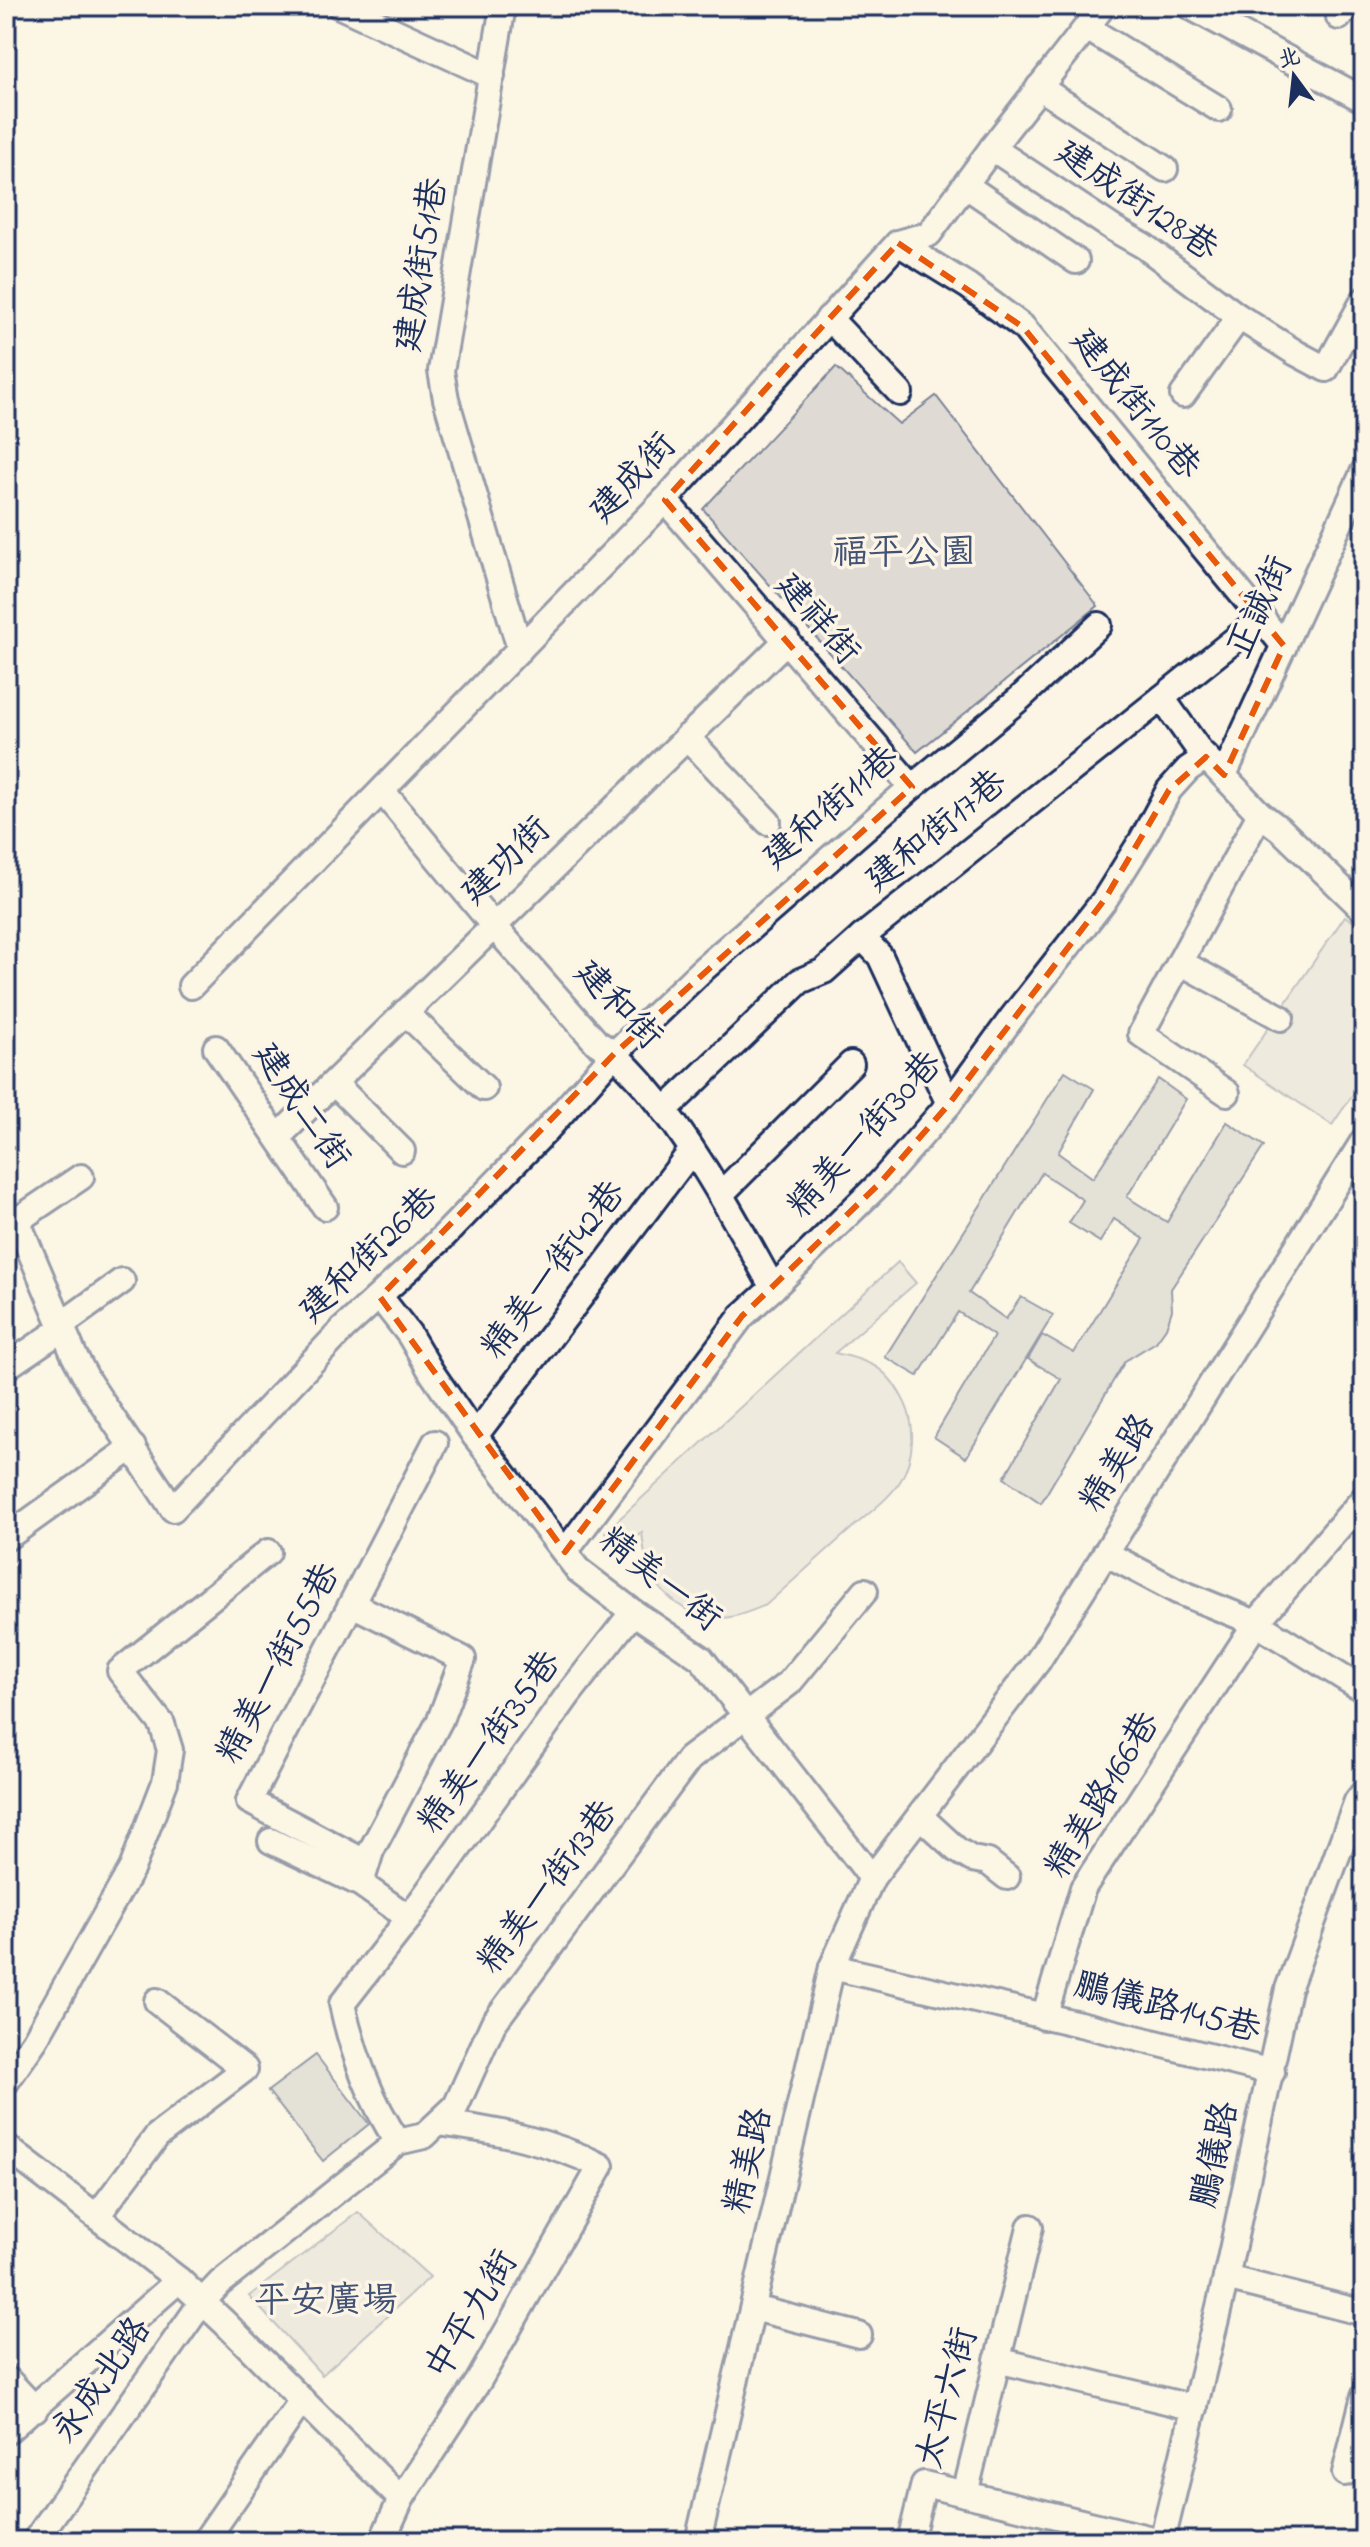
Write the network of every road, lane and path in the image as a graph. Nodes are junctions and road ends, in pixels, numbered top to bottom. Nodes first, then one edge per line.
1 (340, 6) edge
2 (503, 6) edge
3 (1103, 6) edge
4 (1189, 6) edge
5 (1087, 28) junction
6 (492, 76) junction
7 (1039, 87) junction
8 (1364, 100) edge
9 (1219, 109) dead end
10 (992, 148) junction
11 (1165, 169) dead end
12 (965, 185) junction
13 (898, 243) junction
14 (1076, 261) dead end
15 (1364, 300) edge
16 (1239, 317) junction
17 (829, 318) junction
18 (900, 393) dead end
19 (1183, 395) dead end
20 (1364, 471) edge
21 (665, 500) junction
22 (1264, 620) junction
23 (1099, 625) dead end
24 (787, 640) junction
25 (1284, 646) junction
26 (520, 649) junction
27 (1162, 698) junction
28 (687, 737) junction
29 (1206, 757) junction
30 (1224, 775) junction
31 (912, 787) junction
32 (383, 792) junction
33 (1260, 814) junction
34 (768, 822) dead end
35 (1364, 910) edge
36 (493, 925) junction
37 (862, 937) junction
38 (1180, 962) junction
39 (191, 986) dead end
40 (405, 1012) junction
41 (1281, 1018) dead end
42 (216, 1048) dead end
43 (615, 1053) junction
44 (851, 1064) dead end
45 (334, 1083) junction
46 (484, 1088) dead end
47 (1227, 1093) dead end
48 (949, 1104) junction
49 (665, 1110) junction
50 (278, 1137) junction
51 (1364, 1140) edge
52 (692, 1150) junction
53 (402, 1151) dead end
54 (81, 1177) dead end
55 (721, 1194) junction
56 (325, 1207) dead end
57 (12, 1224) edge
58 (122, 1281) dead end
59 (773, 1288) junction
60 (380, 1297) junction
61 (62, 1329) junction
62 (6, 1367) edge
63 (475, 1436) junction
64 (435, 1443) dead end
65 (133, 1447) junction
66 (1364, 1498) edge
67 (6, 1538) edge
68 (268, 1552) dead end
69 (565, 1552) junction
70 (1105, 1553) junction
71 (865, 1591) dead end
72 (352, 1604) junction
73 (633, 1612) junction
74 (1256, 1623) junction
75 (1364, 1690) edge
76 (744, 1716) junction
77 (1364, 1792) edge
78 (921, 1817) junction
79 (271, 1841) dead end
80 (364, 1873) junction
81 (1007, 1877) dead end
82 (872, 1878) junction
83 (409, 1918) junction
84 (832, 1967) junction
85 (157, 2001) dead end
86 (1044, 2017) junction
87 (1272, 2072) junction
88 (6, 2082) edge
89 (439, 2123) junction
90 (398, 2142) junction
91 (6, 2147) edge
92 (97, 2216) junction
93 (1030, 2227) dead end
94 (1226, 2278) junction
95 (179, 2280) junction
96 (202, 2302) junction
97 (754, 2308) junction
98 (1364, 2313) edge
99 (859, 2335) dead end
100 (997, 2360) junction
101 (6, 2378) edge
102 (1364, 2396) edge
103 (302, 2400) junction
104 (1195, 2408) junction
105 (35, 2409) junction
106 (6, 2432) edge
107 (1345, 2473) dead end
108 (965, 2494) junction
109 (401, 2499) junction
110 (35, 2541) edge
111 (205, 2541) edge
112 (382, 2541) edge
113 (698, 2541) edge
114 (910, 2541) edge
115 (1161, 2541) edge

1 - 6 street
2 - 6 street, 建成街51巷
3 - 5 street, 建成街
4 - 8 street
5 - 7 street, 建成街
5 - 9 street
6 - 26 street, 建成街51巷
7 - 10 street, 建成街
7 - 11 street
10 - 12 street, 建成街
10 - 16 street, 建成街128巷
12 - 13 street, 建成街
12 - 14 street
13 - 17 street, 建成街
13 - 22 street, 建成街110巷
15 - 16 street, 建成街128巷
16 - 19 street
17 - 18 street
17 - 21 street, 建成街
20 - 25 street, 正誠街
21 - 24 street, 建祥街
21 - 26 street, 建成街
22 - 25 street, 建成街110巷
22 - 27 street, 建和街17巷
23 - 31 street, 建和街11巷
24 - 28 street, 建功街
24 - 31 street, 建祥街
25 - 30 street, 正誠街
26 - 32 street, 建成街
27 - 29 street
27 - 37 street, 建和街17巷
28 - 34 street
28 - 36 street, 建功街
29 - 30 street
29 - 48 street, 精美一街30巷
30 - 33 street
31 - 43 street, 建和街11巷
32 - 36 street, 建和街
32 - 39 street, 建成街
33 - 35 street
33 - 38 street
36 - 40 street, 建功街
36 - 43 street, 建和街
37 - 48 street
37 - 49 street, 建和街17巷
38 - 41 street
38 - 47 street
40 - 45 street, 建功街
40 - 46 street
42 - 50 street, 建成二街
43 - 49 street, 建和街
43 - 60 street, 建和街26巷
44 - 55 street
45 - 50 street, 建功街
45 - 53 street
48 - 59 street, 精美一街30巷
49 - 52 street, 建和街
50 - 56 street, 建成二街
51 - 70 street, 精美路
52 - 55 street, 建和街
52 - 63 street, 精美一街42巷
54 - 57 street
55 - 59 street, 建和街
57 - 61 street
58 - 61 street
59 - 69 street, 精美一街30巷
60 - 63 street, 精美一街
60 - 65 street, 建和街26巷
61 - 62 street
61 - 65 street
63 - 69 street, 精美一街
64 - 72 street, 精美一街55巷
65 - 67 street
66 - 74 street, 精美路166巷
68 - 88 street
69 - 73 street, 精美一街
70 - 74 street
70 - 78 street, 精美路
71 - 76 street, 精美一街13巷
72 - 80 street, 精美一街55巷
72 - 80 street
73 - 76 street, 精美一街
73 - 83 street, 精美一街35巷
74 - 75 street
74 - 86 street, 精美路166巷
76 - 82 street, 精美一街
76 - 89 street, 精美一街13巷
77 - 87 street, 鵬儀路
78 - 81 street
78 - 82 street, 精美路
79 - 80 street
80 - 83 street
82 - 84 street, 精美路
83 - 90 street, 精美一街35巷
84 - 86 street
84 - 97 street, 精美路
85 - 92 street
86 - 87 street, 鵬儀路145巷
87 - 94 street, 鵬儀路
89 - 90 street, 精美一街13巷
89 - 109 street, 中平九街
90 - 96 street, 永成北路
91 - 92 street
92 - 95 street
93 - 100 street, 太平六街
94 - 98 street
94 - 104 street, 鵬儀路
95 - 96 street
95 - 105 street
96 - 103 street
96 - 110 street, 永成北路
97 - 99 street
97 - 113 street, 精美路
100 - 104 street
100 - 108 street, 太平六街
101 - 105 street
102 - 107 street
103 - 109 street
103 - 111 street
104 - 115 street, 鵬儀路
105 - 106 street
108 - 114 street, 太平六街
108 - 115 street
109 - 112 street, 中平九街

